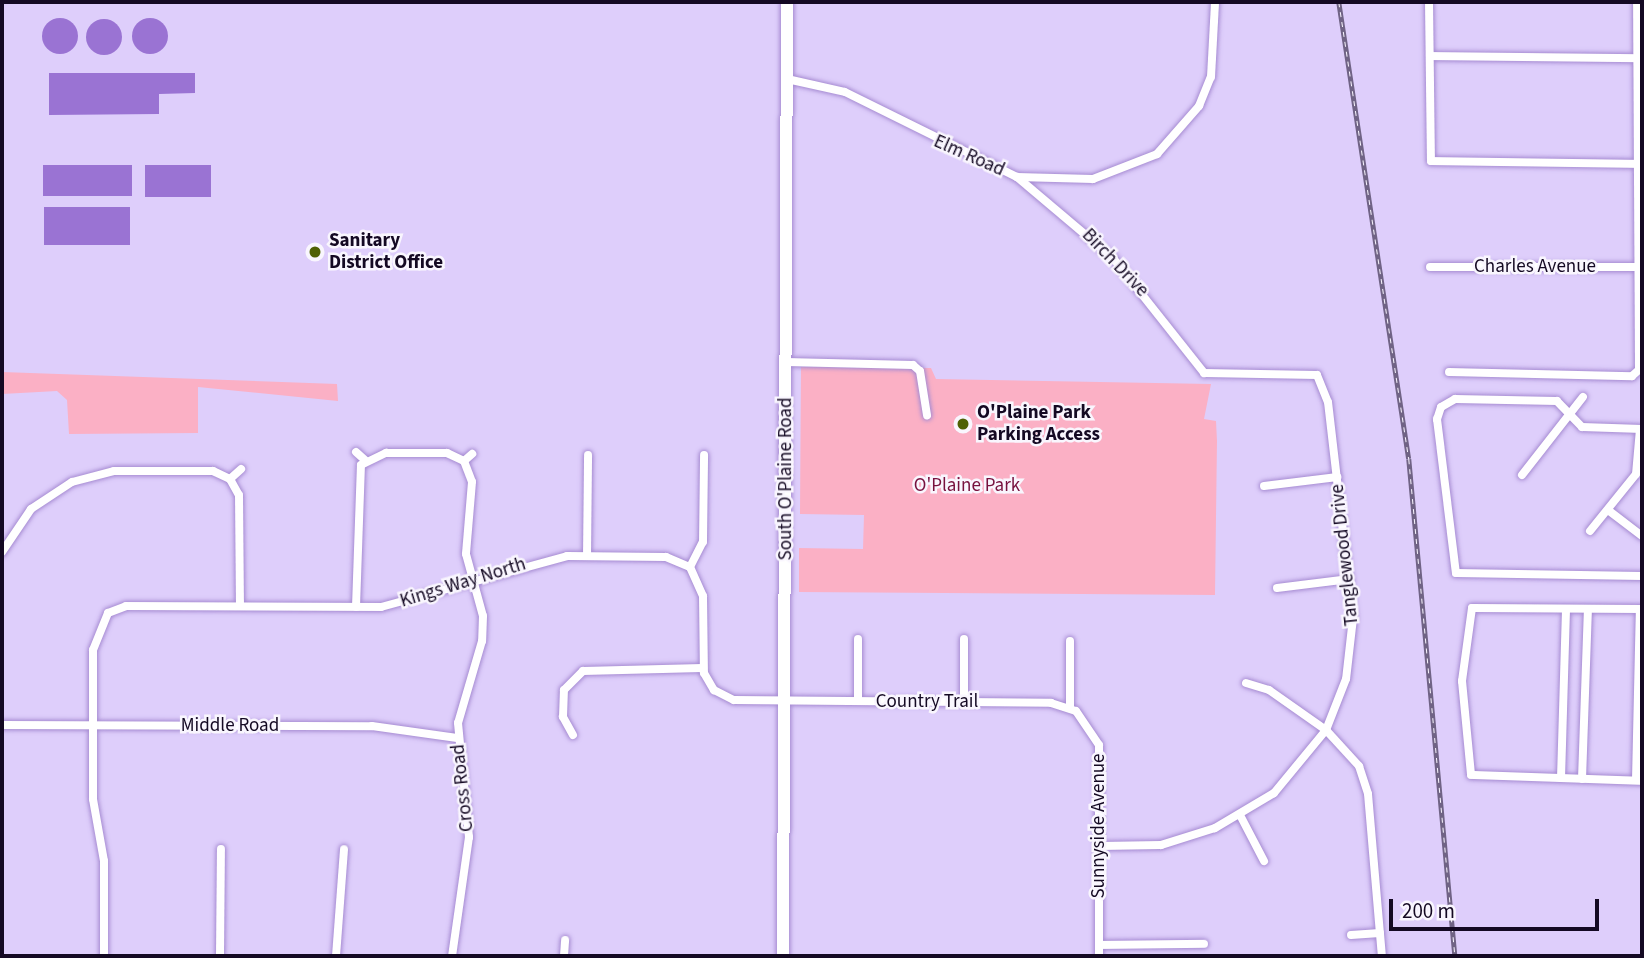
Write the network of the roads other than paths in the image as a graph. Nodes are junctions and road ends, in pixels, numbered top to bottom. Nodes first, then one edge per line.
1 (787, 2) edge
2 (1215, 2) edge
3 (1429, 2) edge
4 (1637, 2) edge
5 (1430, 57) junction
6 (1638, 58) junction
7 (787, 79) junction
8 (1640, 164) edge
9 (1017, 177) junction
10 (1430, 267) dead end
11 (1640, 267) junction
12 (1641, 324) edge
13 (786, 362) junction
14 (1449, 372) dead end
15 (1583, 397) dead end
16 (1328, 402) joint
17 (927, 415) dead end
18 (1568, 417) junction
19 (1641, 429) edge
20 (356, 452) dead end
21 (472, 454) dead end
22 (588, 455) dead end
23 (704, 455) dead end
24 (365, 460) junction
25 (464, 461) junction
26 (241, 470) dead end
27 (1522, 475) dead end
28 (1337, 477) junction
29 (230, 479) junction
30 (1264, 486) dead end
31 (1608, 510) junction
32 (1590, 531) dead end
33 (1642, 536) edge
34 (2, 552) edge
35 (587, 556) junction
36 (690, 567) junction
37 (1642, 576) edge
38 (1349, 579) junction
39 (474, 581) junction
40 (1277, 588) dead end
41 (240, 606) junction
42 (356, 607) junction
43 (1566, 609) junction
44 (1588, 609) junction
45 (1641, 609) edge
46 (858, 639) dead end
47 (964, 639) dead end
48 (1070, 641) dead end
49 (702, 668) junction
50 (1246, 683) dead end
51 (785, 701) junction
52 (858, 701) junction
53 (964, 702) junction
54 (1070, 707) junction
55 (2, 725) edge
56 (93, 726) junction
57 (1326, 730) junction
58 (573, 735) dead end
59 (457, 738) junction
60 (1561, 778) junction
61 (1583, 779) junction
62 (1639, 780) edge
63 (1240, 815) junction
64 (1100, 846) junction
65 (221, 849) dead end
66 (344, 849) dead end
67 (1264, 861) dead end
68 (1380, 933) junction
69 (1351, 935) dead end
70 (565, 940) dead end
71 (1203, 944) dead end
72 (1100, 945) junction
73 (104, 956) edge
74 (220, 956) edge
75 (336, 956) edge
76 (452, 956) edge
77 (564, 956) edge
78 (783, 956) edge
79 (1100, 956) edge
80 (1382, 956) edge

1 - 7 main road, South O'Plaine Road
2 - 9 street, Elm Road
3 - 5 street
4 - 6 street
5 - 6 street
5 - 8 street
6 - 8 street
7 - 9 street, Elm Road
7 - 13 main road, South O'Plaine Road
8 - 11 street
9 - 16 street, Birch Drive
10 - 11 street, Charles Avenue
11 - 12 street
12 - 14 street
13 - 17 street
13 - 51 main road, South O'Plaine Road
15 - 18 street
16 - 28 street, Tanglewood Drive
18 - 19 street
18 - 27 street
18 - 37 street
19 - 31 street
20 - 24 street
21 - 25 street
22 - 35 street
23 - 36 street
24 - 25 street
24 - 42 street
25 - 39 street, Cross Road
26 - 29 street
28 - 30 street
28 - 38 street, Tanglewood Drive
29 - 34 street
29 - 41 street
31 - 32 street
31 - 33 street
35 - 36 street, Kings Way North
35 - 39 street, Kings Way North
36 - 49 street
38 - 40 street
38 - 57 street, Tanglewood Drive
39 - 42 street, Kings Way North
39 - 59 street, Cross Road
41 - 42 street, Kings Way North
41 - 56 street, Kings Way North
43 - 44 street
43 - 60 street
43 - 60 street
44 - 45 street
44 - 61 street
45 - 62 street
46 - 52 street
47 - 53 street
48 - 54 street
49 - 51 street
49 - 58 street
50 - 57 street
51 - 52 street, Country Trail
51 - 78 main road, South O'Plaine Road
52 - 53 street, Country Trail
53 - 54 street, Country Trail
54 - 64 street, Sunnyside Avenue
55 - 56 street, Middle Road
56 - 59 street, Middle Road
56 - 73 street, Kings Way North
57 - 63 street, Tanglewood Drive
57 - 68 street
59 - 76 street, Cross Road
60 - 61 street
61 - 62 street
63 - 64 street, Tanglewood Drive
63 - 67 street
64 - 72 street, Sunnyside Avenue
65 - 74 street
66 - 75 street
68 - 69 street
68 - 80 street
70 - 77 street
71 - 72 street
72 - 79 street, Sunnyside Avenue

